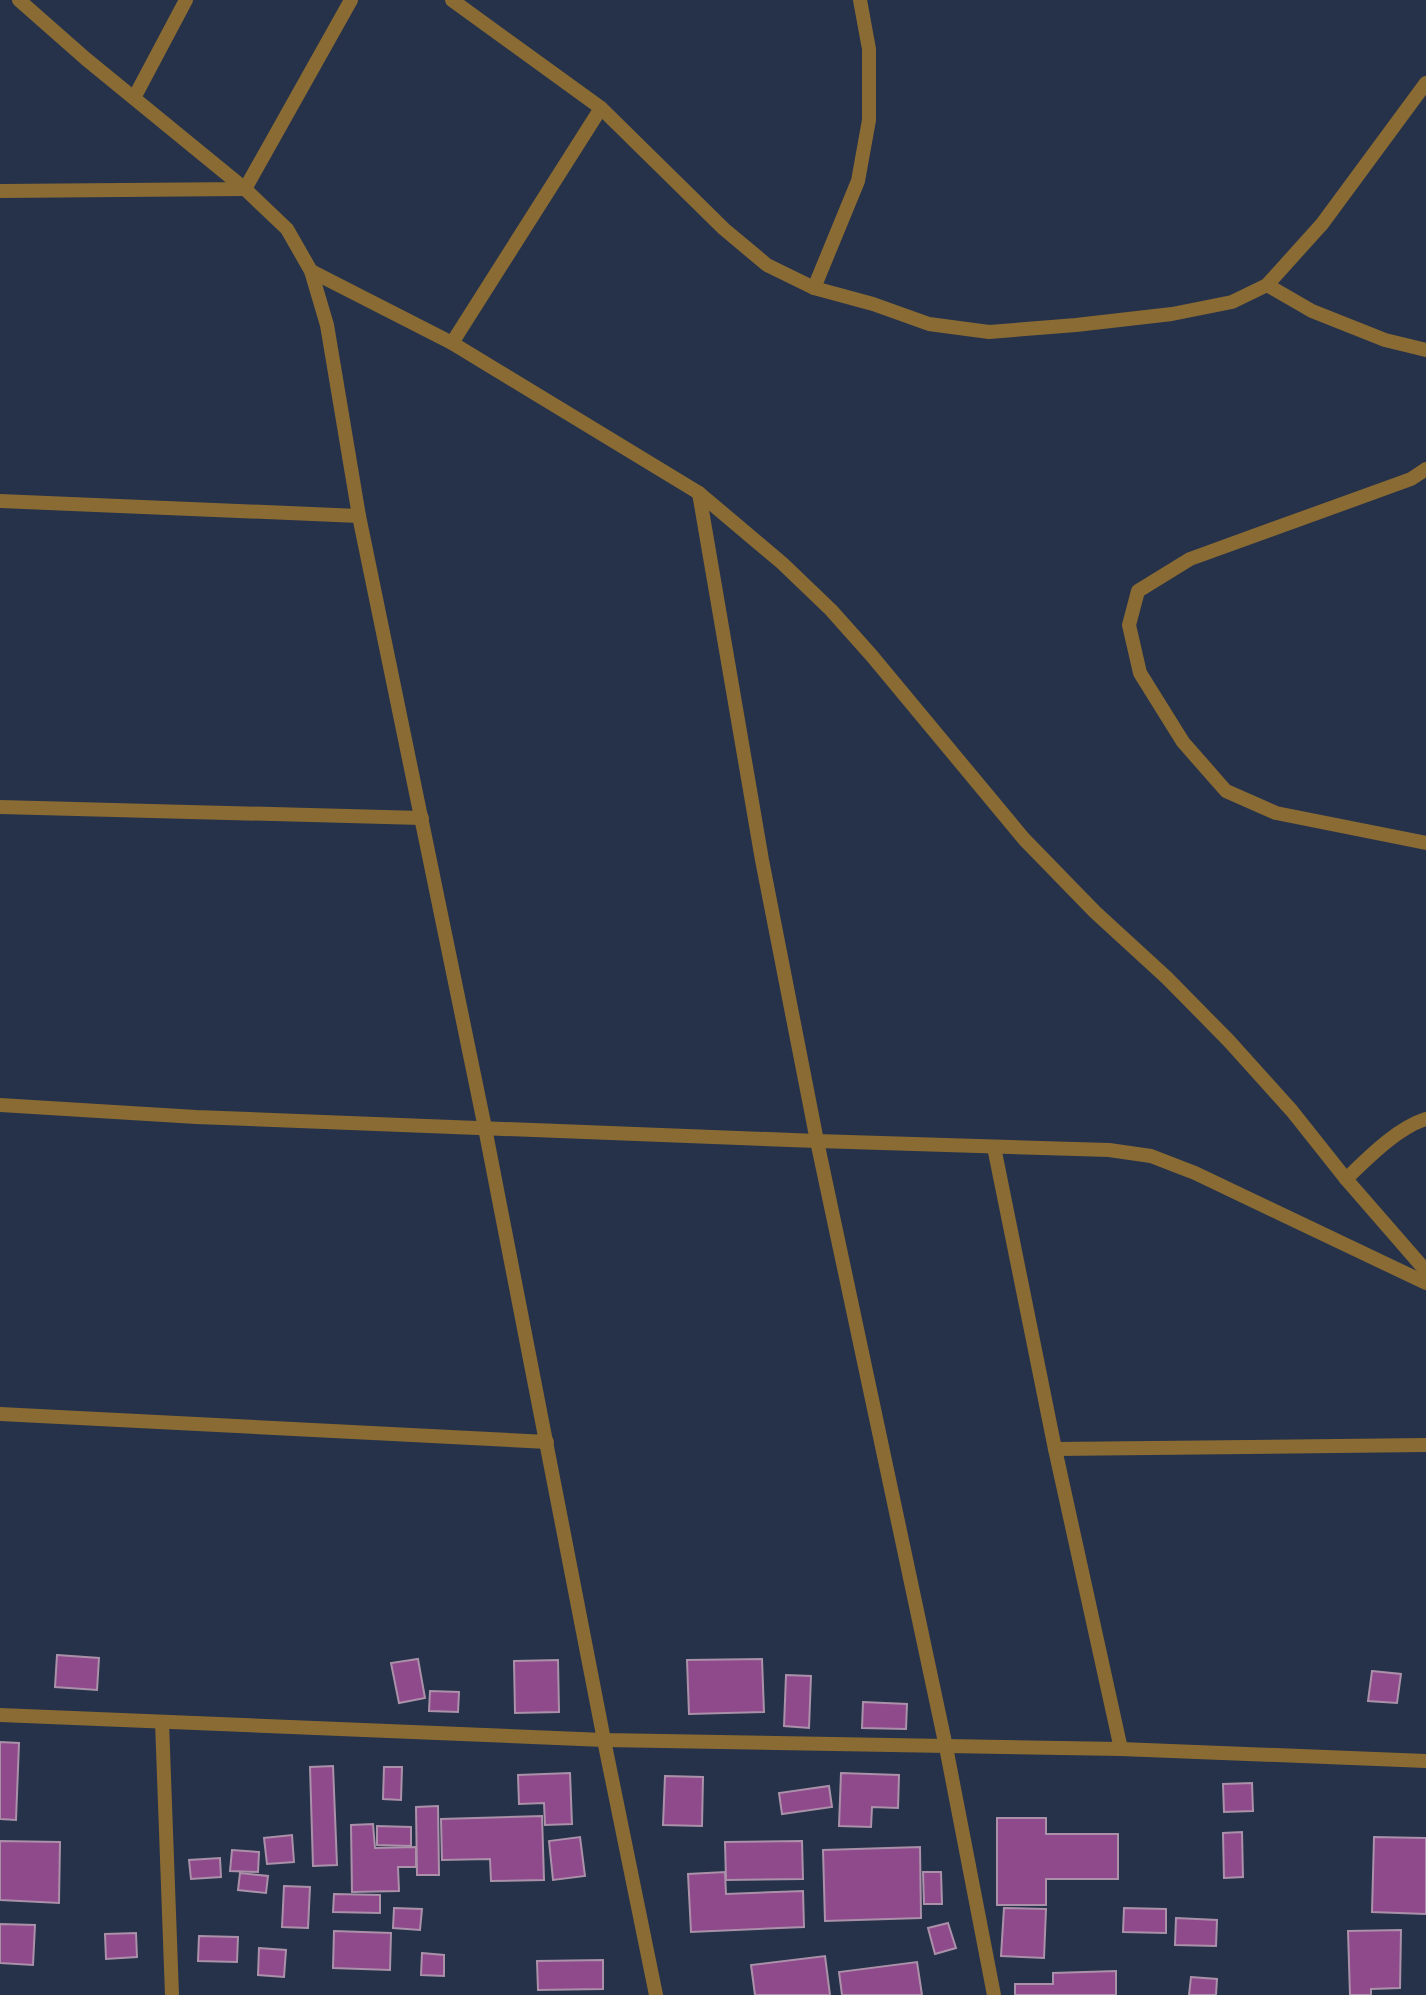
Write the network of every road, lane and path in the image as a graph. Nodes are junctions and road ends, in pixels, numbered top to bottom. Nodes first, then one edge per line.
1 (19, 0) edge
2 (187, 0) edge
3 (351, 0) edge
4 (452, 0) edge
5 (860, 0) edge
6 (1426, 83) edge
7 (134, 98) junction
8 (601, 108) junction
9 (245, 190) junction
10 (0, 191) edge
11 (311, 271) junction
12 (1267, 285) junction
13 (814, 288) junction
14 (452, 343) junction
15 (1426, 349) edge
16 (1426, 469) edge
17 (699, 493) junction
18 (0, 501) edge
19 (359, 516) junction
20 (0, 807) edge
21 (422, 818) junction
22 (1426, 843) edge
23 (0, 1105) edge
24 (1426, 1119) edge
25 (485, 1128) junction
26 (817, 1141) junction
27 (994, 1147) junction
28 (1346, 1180) junction
29 (1426, 1271) edge
30 (1426, 1283) edge
31 (0, 1414) edge
32 (547, 1442) junction
33 (1426, 1445) edge
34 (1055, 1449) junction
35 (0, 1715) edge
36 (162, 1722) junction
37 (604, 1740) junction
38 (946, 1746) junction
39 (1121, 1749) junction
40 (1426, 1761) edge
41 (172, 1995) edge
42 (656, 1995) edge
43 (994, 1995) edge

1 - 7 street
2 - 7 street
3 - 9 street
4 - 8 street
5 - 13 street
6 - 12 street
7 - 9 street
8 - 13 street
8 - 14 street
9 - 10 street
9 - 11 street
11 - 14 street
11 - 19 street
12 - 13 street
12 - 15 street
14 - 17 street
16 - 22 street
17 - 26 street
17 - 28 street
18 - 19 street
19 - 21 street
20 - 21 street
21 - 25 street
23 - 25 street
24 - 28 street
25 - 26 street
25 - 32 street
26 - 27 street
26 - 38 street
27 - 30 street
27 - 34 street
28 - 29 street
31 - 32 street
32 - 37 street
33 - 34 street
34 - 39 street
35 - 36 street
36 - 37 street
36 - 41 street
37 - 38 street
37 - 42 street
38 - 39 street
38 - 43 street
39 - 40 street

